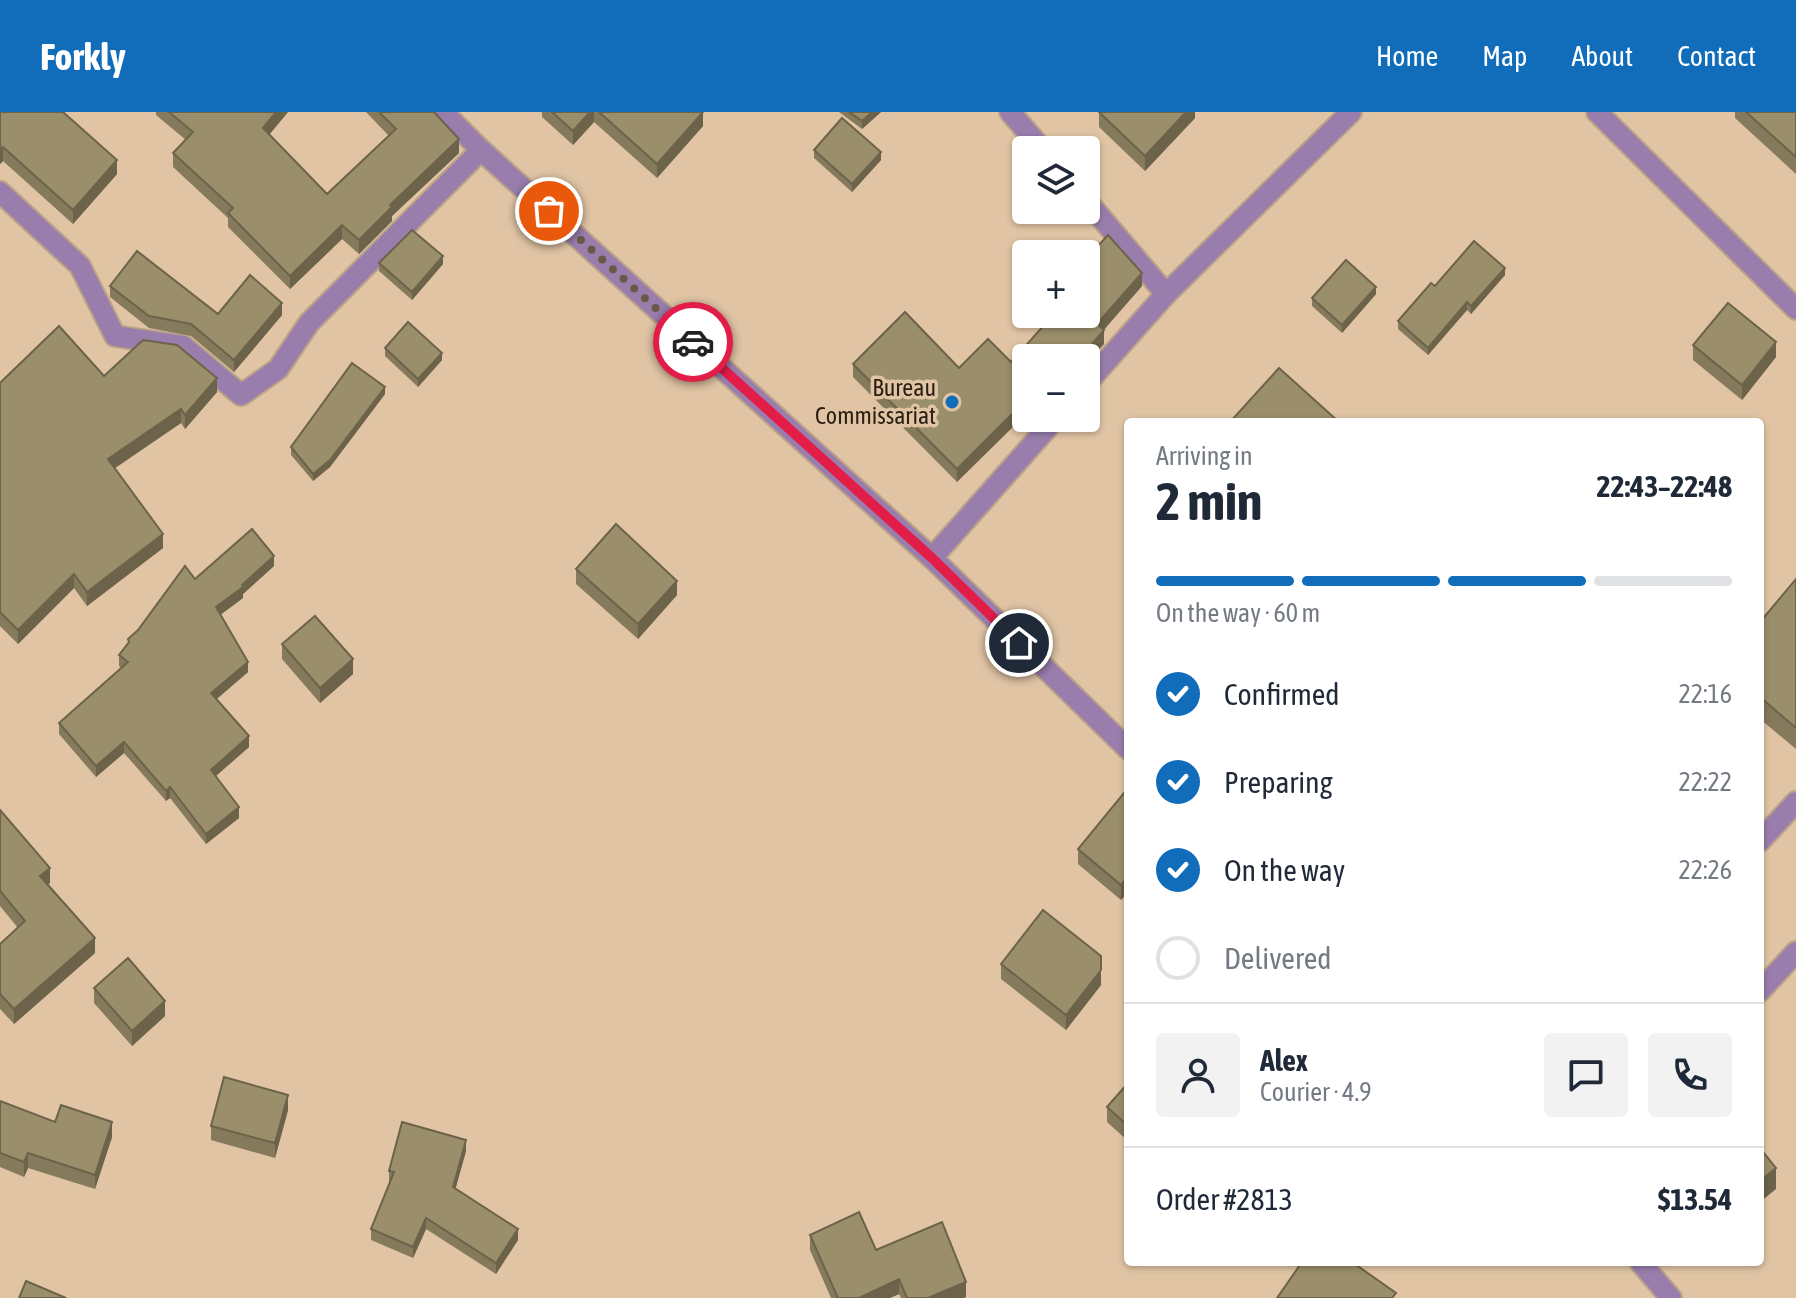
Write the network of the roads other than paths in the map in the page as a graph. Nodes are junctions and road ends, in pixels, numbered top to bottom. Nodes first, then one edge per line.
1 (443, 112) edge
2 (1010, 112) edge
3 (1351, 112) edge
4 (1597, 112) edge
5 (1031, 136) edge
6 (481, 150) junction
7 (0, 192) edge
8 (1100, 216) edge
9 (1166, 294) junction
10 (1796, 309) edge
11 (1100, 368) edge
12 (1044, 432) edge
13 (932, 558) junction
14 (1124, 745) edge
15 (1796, 802) edge
16 (1764, 837) edge
17 (1796, 952) edge
18 (1764, 987) edge
19 (1643, 1266) edge
20 (1671, 1298) edge

1 - 6 street
2 - 5 street
3 - 9 street
4 - 10 street
6 - 7 street
6 - 13 street
8 - 9 street
9 - 11 street
12 - 13 street
13 - 14 street
15 - 16 street
17 - 18 street
19 - 20 street

